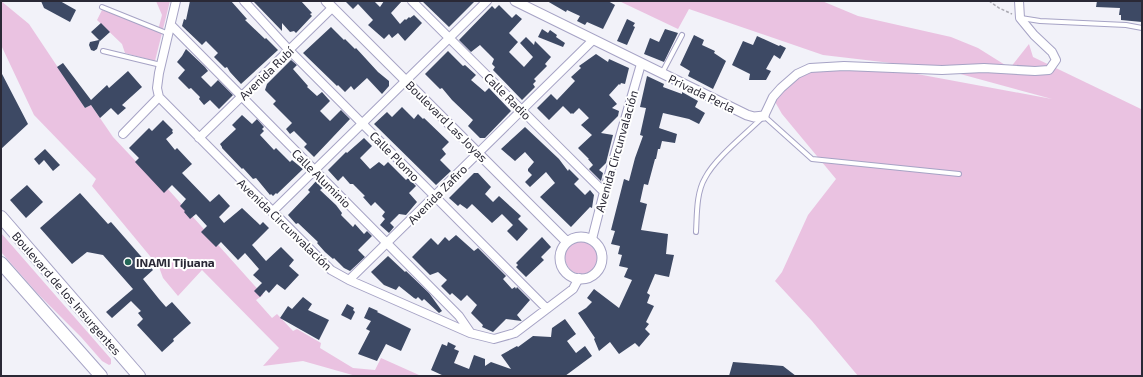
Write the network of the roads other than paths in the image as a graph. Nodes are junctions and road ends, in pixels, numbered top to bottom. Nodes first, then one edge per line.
1 (176, 1) edge
2 (244, 1) edge
3 (412, 1) edge
4 (487, 1) edge
5 (515, 1) edge
6 (1019, 1) edge
7 (329, 4) edge
8 (102, 7) dead end
9 (1020, 18) junction
10 (171, 25) junction
11 (1142, 28) edge
12 (169, 34) junction
13 (682, 35) dead end
14 (450, 38) junction
15 (593, 40) junction
16 (289, 50) junction
17 (103, 51) dead end
18 (641, 64) junction
19 (161, 65) junction
20 (662, 73) junction
21 (406, 81) junction
22 (242, 96) junction
23 (159, 97) junction
24 (522, 110) junction
25 (764, 116) junction
26 (363, 123) junction
27 (124, 134) dead end
28 (199, 138) junction
29 (478, 153) junction
30 (315, 170) junction
31 (959, 174) dead end
32 (604, 192) junction
33 (435, 196) junction
34 (272, 212) junction
35 (1, 217) edge
36 (696, 232) dead end
37 (592, 240) junction
38 (567, 242) junction
39 (387, 243) junction
40 (1, 263) edge
41 (579, 278) junction
42 (350, 280) junction
43 (547, 308) junction
44 (470, 333) junction
45 (134, 373) edge
46 (101, 376) edge

1 - 10 street
2 - 16 street, Calle Plomo
3 - 14 street, Calle Radio
4 - 14 street
5 - 15 street, Privada Perla
6 - 9 street
7 - 16 street, Avenida Rubí
7 - 21 street, Boulevard Las Joyas
8 - 12 lane
9 - 11 lane
9 - 25 street
10 - 12 street
10 - 22 street, Calle Aluminio
12 - 19 street
13 - 20 lane
14 - 21 street
14 - 24 street, Calle Radio
15 - 18 street, Privada Perla
15 - 24 street, Avenida Zafiro
16 - 22 street, Avenida Rubí
16 - 26 street, Calle Plomo
17 - 19 lane
18 - 20 street, Privada Perla
18 - 32 street, Avenida Circunvalación
19 - 23 street
20 - 25 street, Privada Perla
21 - 26 street
21 - 29 street, Boulevard Las Joyas
22 - 28 street, Avenida Rubí
22 - 30 street, Calle Aluminio
23 - 27 street
23 - 28 street, Avenida Circunvalación
24 - 29 street, Avenida Zafiro
24 - 32 street, Calle Radio
25 - 31 lane
25 - 36 lane
26 - 30 street
26 - 33 street, Calle Plomo
28 - 34 street, Avenida Circunvalación
29 - 33 street, Avenida Zafiro
29 - 38 street, Boulevard Las Joyas
30 - 34 street
30 - 39 street, Calle Aluminio
32 - 37 street, Avenida Circunvalación
33 - 39 street, Avenida Zafiro
33 - 43 street, Calle Plomo
34 - 42 street, Avenida Circunvalación
35 - 45 main road, Boulevard de los Insurgentes
37 - 38 street
37 - 41 street
38 - 41 street
39 - 42 street, Avenida Zafiro
39 - 44 street, Calle Aluminio
40 - 46 main road
41 - 43 street, Avenida Circunvalación
42 - 44 street, Avenida Circunvalación
43 - 44 street, Avenida Circunvalación

